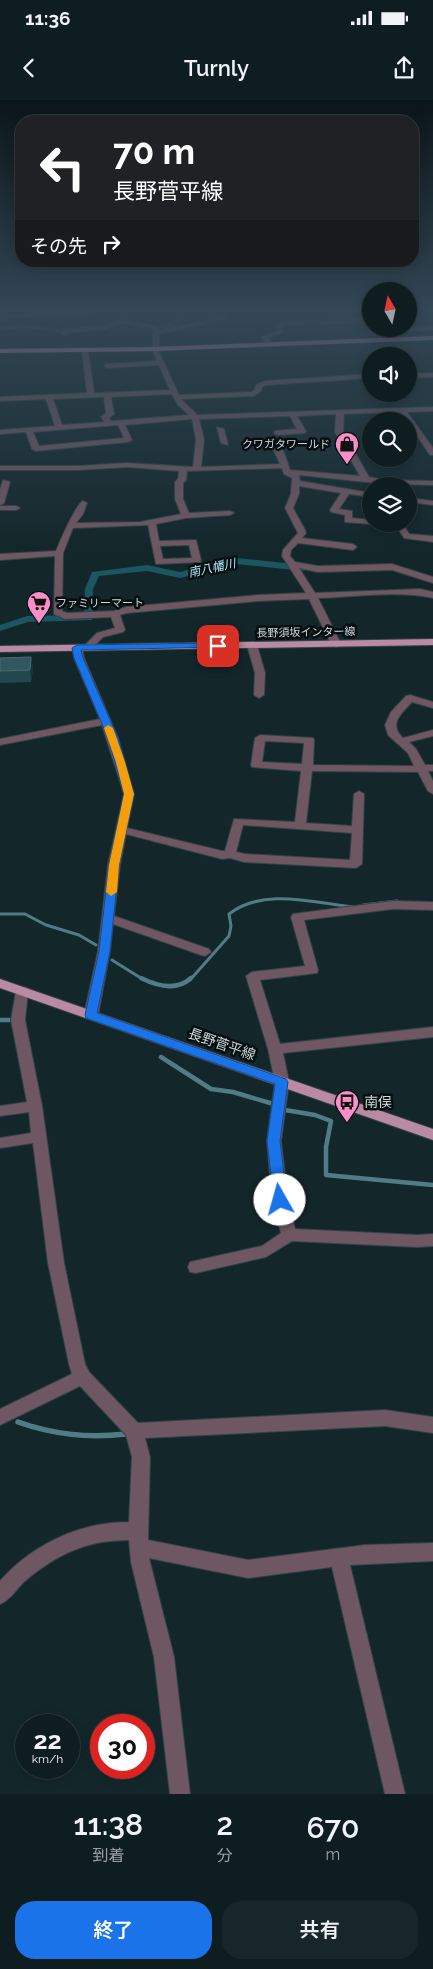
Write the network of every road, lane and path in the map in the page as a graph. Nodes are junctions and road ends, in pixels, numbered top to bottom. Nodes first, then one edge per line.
1 (90, 389) edge
2 (173, 389) edge
3 (259, 389) edge
4 (175, 394) junction
5 (91, 395) junction
6 (107, 396) junction
7 (49, 397) junction
8 (0, 399) edge
9 (402, 402) dead end
10 (403, 410) junction
11 (432, 410) edge
12 (362, 412) edge
13 (375, 412) joint
14 (340, 413) junction
15 (292, 414) junction
16 (194, 417) junction
17 (122, 423) junction
18 (109, 424) junction
19 (59, 427) junction
20 (220, 428) dead end
21 (28, 429) junction
22 (0, 432) edge
23 (278, 433) dead end
24 (254, 443) dead end
25 (225, 444) dead end
26 (433, 453) edge
27 (0, 468) edge
28 (183, 469) junction
29 (197, 469) junction
30 (285, 469) junction
31 (365, 477) edge
32 (362, 479) edge
33 (6, 482) dead end
34 (297, 483) junction
35 (417, 483) edge
36 (433, 483) edge
37 (347, 490) junction
38 (362, 492) edge
39 (417, 501) edge
40 (0, 503) edge
41 (83, 503) dead end
42 (433, 503) edge
43 (0, 508) edge
44 (16, 508) dead end
45 (230, 513) dead end
46 (186, 516) junction
47 (362, 521) edge
48 (152, 523) junction
49 (70, 526) junction
50 (403, 532) edge
51 (433, 539) edge
52 (296, 540) junction
53 (156, 544) junction
54 (354, 547) dead end
55 (59, 553) junction
56 (0, 557) edge
57 (292, 566) junction
58 (433, 580) edge
59 (433, 595) edge
60 (311, 596) junction
61 (116, 614) junction
62 (433, 642) edge
63 (336, 644) junction
64 (252, 645) junction
65 (82, 648) junction
66 (0, 649) edge
67 (260, 695) dead end
68 (433, 705) edge
69 (105, 721) junction
70 (433, 733) edge
71 (402, 740) junction
72 (0, 742) edge
73 (307, 768) junction
74 (428, 769) edge
75 (433, 791) edge
76 (360, 794) dead end
77 (300, 826) junction
78 (122, 830) junction
79 (358, 830) junction
80 (230, 854) junction
81 (433, 906) edge
82 (108, 918) junction
83 (205, 952) dead end
84 (0, 983) edge
85 (22, 991) junction
86 (90, 1015) junction
87 (433, 1032) edge
88 (275, 1048) junction
89 (282, 1082) junction
90 (35, 1106) junction
91 (0, 1111) edge
92 (433, 1135) edge
93 (39, 1137) junction
94 (0, 1143) edge
95 (289, 1235) junction
96 (433, 1240) edge
97 (196, 1267) dead end
98 (82, 1377) junction
99 (0, 1417) edge
100 (433, 1425) edge
101 (134, 1431) junction
102 (138, 1539) junction
103 (433, 1552) edge
104 (339, 1558) junction
105 (0, 1595) edge
106 (180, 1794) edge
107 (395, 1794) edge

1 - 5 street
2 - 4 street
3 - 4 street
4 - 6 street
4 - 16 street
5 - 6 street
5 - 7 street
6 - 18 street
7 - 8 street
7 - 19 street
9 - 13 street
10 - 11 street
10 - 13 street
10 - 26 street
12 - 14 street
14 - 15 street
14 - 31 street
15 - 16 street
15 - 23 street
16 - 17 street
16 - 29 street
17 - 18 street
17 - 21 street
18 - 19 street
19 - 21 street
20 - 25 street
21 - 22 street
24 - 30 street
27 - 28 street
28 - 29 street
28 - 46 street
29 - 30 street
30 - 32 street
30 - 34 street
33 - 40 street
34 - 37 street
34 - 52 street
35 - 36 street
37 - 38 street
37 - 47 street
39 - 42 street
41 - 49 street
43 - 44 street
45 - 46 street
46 - 48 street
48 - 49 street
48 - 53 street
49 - 55 street
50 - 51 street
52 - 54 street
52 - 57 street
53 - 53 street
55 - 56 street
55 - 61 street
57 - 58 street
57 - 60 street
59 - 60 street
60 - 61 street
60 - 63 street
61 - 65 street
62 - 63 main road, 長野須坂インター線
63 - 64 main road, 長野須坂インター線
64 - 65 main road, 長野須坂インター線
64 - 67 street
65 - 66 main road, 長野須坂インター線
65 - 69 street
68 - 71 street
69 - 72 street
69 - 78 street
70 - 71 street
71 - 74 street
73 - 73 street
73 - 74 street
73 - 77 street
74 - 75 street
76 - 79 street
77 - 79 street
77 - 80 street
78 - 80 street
78 - 82 street
79 - 80 street
81 - 88 street
82 - 83 street
82 - 86 street
84 - 85 main road, 長野菅平線
85 - 86 main road, 長野菅平線
85 - 90 street
86 - 89 main road, 長野菅平線
87 - 88 street
88 - 89 street
89 - 92 main road, 長野菅平線
89 - 95 street
90 - 91 street
90 - 93 street
93 - 94 street
93 - 98 street
95 - 96 street
95 - 97 street
98 - 99 street
98 - 101 street
100 - 101 street
101 - 102 street
102 - 104 street
102 - 105 street
102 - 106 street
103 - 104 street
104 - 107 street

